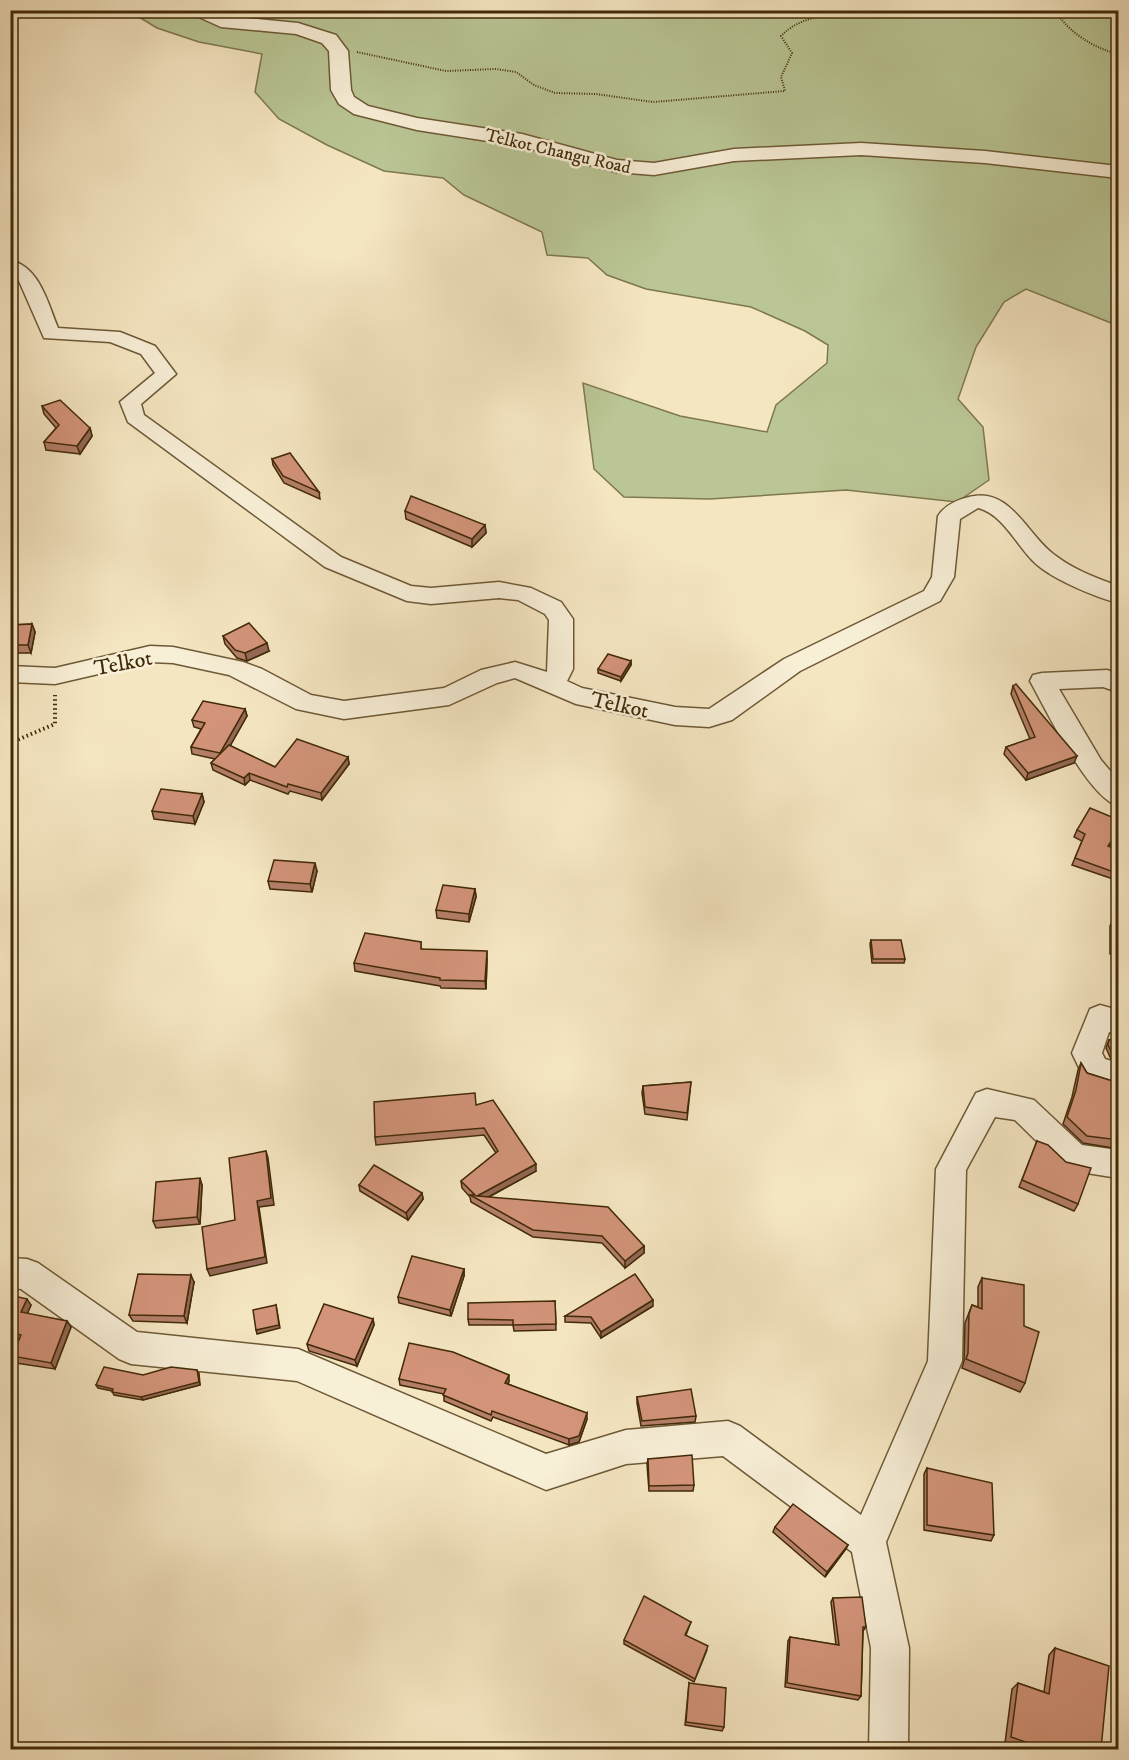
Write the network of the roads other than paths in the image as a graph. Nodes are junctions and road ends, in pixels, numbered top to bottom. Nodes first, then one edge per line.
1 (198, 10) edge
2 (1119, 172) edge
3 (10, 265) edge
4 (1119, 595) edge
5 (10, 674) edge
6 (1119, 684) edge
7 (552, 685) junction
8 (1119, 796) edge
9 (1119, 1022) edge
10 (1119, 1076) edge
11 (1119, 1164) edge
12 (10, 1273) edge
13 (868, 1542) junction
14 (888, 1749) edge

1 - 2 street, Telkot Changu Road
3 - 7 street
4 - 7 street, Telkot
5 - 7 street, Telkot
6 - 8 street
9 - 10 street
11 - 13 street
12 - 13 street
13 - 14 street

